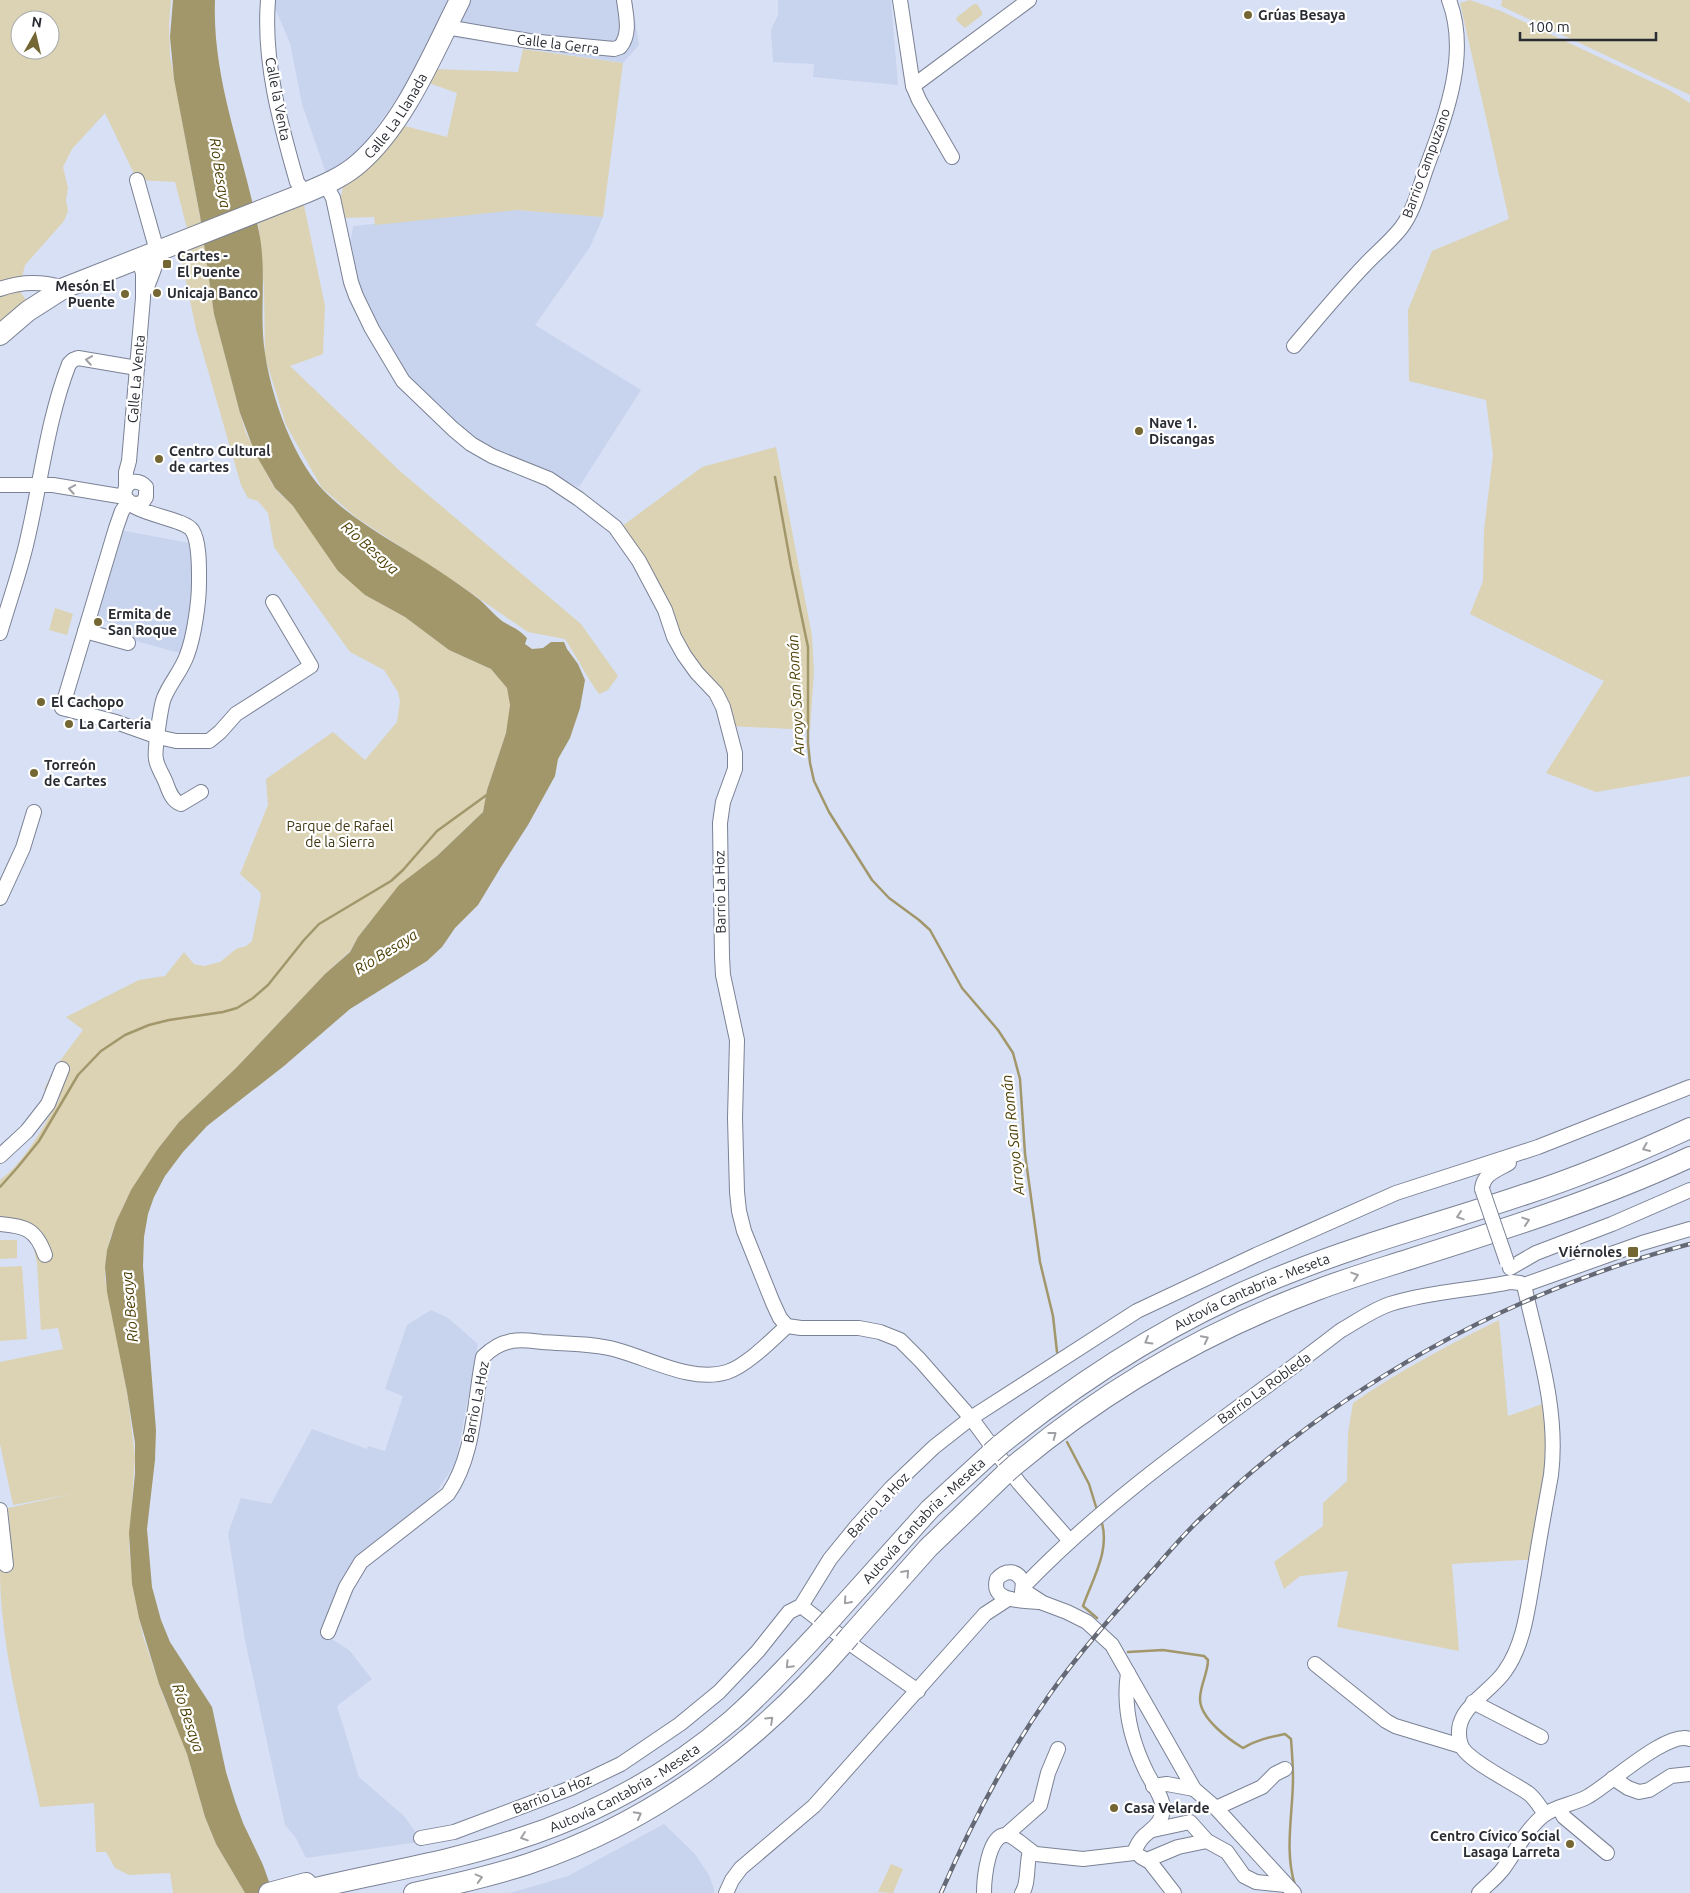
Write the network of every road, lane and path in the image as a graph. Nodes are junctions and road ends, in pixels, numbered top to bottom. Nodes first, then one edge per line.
1 (268, 0) edge
2 (460, 0) edge
3 (624, 0) edge
4 (900, 0) edge
5 (1029, 0) edge
6 (1448, 0) edge
7 (446, 27) junction
8 (913, 86) junction
9 (952, 157) dead end
10 (137, 180) dead end
11 (326, 185) junction
12 (300, 195) junction
13 (153, 252) junction
14 (64, 288) junction
15 (0, 289) edge
16 (0, 336) edge
17 (1294, 346) dead end
18 (137, 368) junction
19 (0, 484) edge
20 (38, 484) junction
21 (135, 498) junction
22 (273, 602) dead end
23 (85, 631) junction
24 (0, 632) edge
25 (128, 643) dead end
26 (158, 737) junction
27 (201, 792) dead end
28 (34, 812) dead end
29 (0, 898) edge
30 (62, 1069) dead end
31 (1690, 1087) edge
32 (1690, 1128) edge
33 (1538, 1147) junction
34 (0, 1156) edge
35 (1690, 1157) edge
36 (1469, 1170) junction
37 (1482, 1188) junction
38 (1690, 1190) edge
39 (0, 1224) edge
40 (1690, 1229) edge
41 (45, 1255) dead end
42 (1513, 1274) junction
43 (787, 1326) junction
44 (970, 1418) junction
45 (0, 1510) edge
46 (1070, 1541) junction
47 (1049, 1560) junction
48 (6, 1565) dead end
49 (1014, 1572) junction
50 (996, 1589) junction
51 (1017, 1594) junction
52 (801, 1606) junction
53 (985, 1614) junction
54 (328, 1632) dead end
55 (1315, 1664) dead end
56 (1128, 1673) junction
57 (918, 1691) junction
58 (1473, 1702) junction
59 (1541, 1737) dead end
60 (1690, 1738) edge
61 (1461, 1746) junction
62 (1058, 1749) dead end
63 (1285, 1769) dead end
64 (1690, 1774) edge
65 (1613, 1778) junction
66 (1153, 1786) junction
67 (1194, 1789) junction
68 (1216, 1808) junction
69 (1560, 1808) junction
70 (1545, 1814) junction
71 (1153, 1830) junction
72 (1006, 1835) junction
73 (421, 1838) dead end
74 (1207, 1841) junction
75 (1030, 1851) junction
76 (1134, 1853) junction
77 (1607, 1853) dead end
78 (1147, 1860) junction
79 (321, 1883) junction
80 (1290, 1889) edge
81 (269, 1893) edge
82 (295, 1893) edge
83 (414, 1893) edge
84 (726, 1893) edge
85 (984, 1893) edge
86 (1022, 1893) edge
87 (1174, 1893) edge
88 (1479, 1893) edge

1 - 12 street, Calle la Venta
2 - 7 highway, Calle La Llanada
3 - 7 street, Calle la Gerra
4 - 8 street
5 - 8 street
6 - 17 street, Barrio Campuzano
7 - 11 highway, Calle La Llanada
8 - 9 street
10 - 13 street
11 - 12 highway, Calle La Llanada
11 - 43 street, Barrio La Hoz
12 - 13 highway, Calle La Llanada
13 - 14 highway, Calle La Llanada
13 - 18 street, Calle La Venta
14 - 15 street
14 - 16 highway, Calle La Llanada
18 -> 20 street
18 - 21 street, Calle La Venta
19 - 20 street
21 -> 20 street
20 - 24 street
21 - 23 street
21 - 26 street
22 - 26 street
23 - 25 street
23 - 26 street
26 - 27 street
28 - 29 street
30 - 34 street
31 - 33 street
32 -> 79 highway, Autovía Cantabria - Meseta
33 - 36 street, Barrio La Hoz
33 - 37 street
83 -> 35 highway, Autovía Cantabria - Meseta
36 - 37 street
36 - 44 street, Barrio La Hoz
37 - 42 street, bridge
38 - 42 street, Barrio La Robleda
39 - 41 street
40 - 42 street, Barrio La Robleda
42 - 46 street, Barrio La Robleda
42 - 58 street
43 - 44 street
43 - 54 street, Barrio La Hoz
44 - 46 street
44 - 52 street, Barrio La Hoz
45 - 48 street
46 - 47 street, Barrio La Robleda
47 - 49 street, Barrio La Robleda
47 - 51 street, Barrio La Robleda
49 - 50 street
49 - 51 street
50 - 51 street
50 - 53 street
51 - 53 street
51 - 56 street
52 - 57 street
52 - 73 street, Barrio La Hoz
53 - 57 street
55 - 61 street
56 - 66 street
56 - 67 street
57 - 84 street
58 - 59 street
58 - 61 street
60 - 65 street
61 - 70 street
62 - 72 street
63 - 68 street
64 - 65 street
65 - 69 street
66 - 67 street
66 - 71 street
67 - 68 street
68 - 80 street
69 - 70 street
69 - 77 street
70 - 88 street
71 - 74 street
71 - 76 street
72 - 75 street
72 - 85 street
74 - 78 street
74 - 80 street
75 - 76 street
75 - 86 street
76 - 78 street
78 - 87 street
79 - 81 highway
79 - 82 highway

